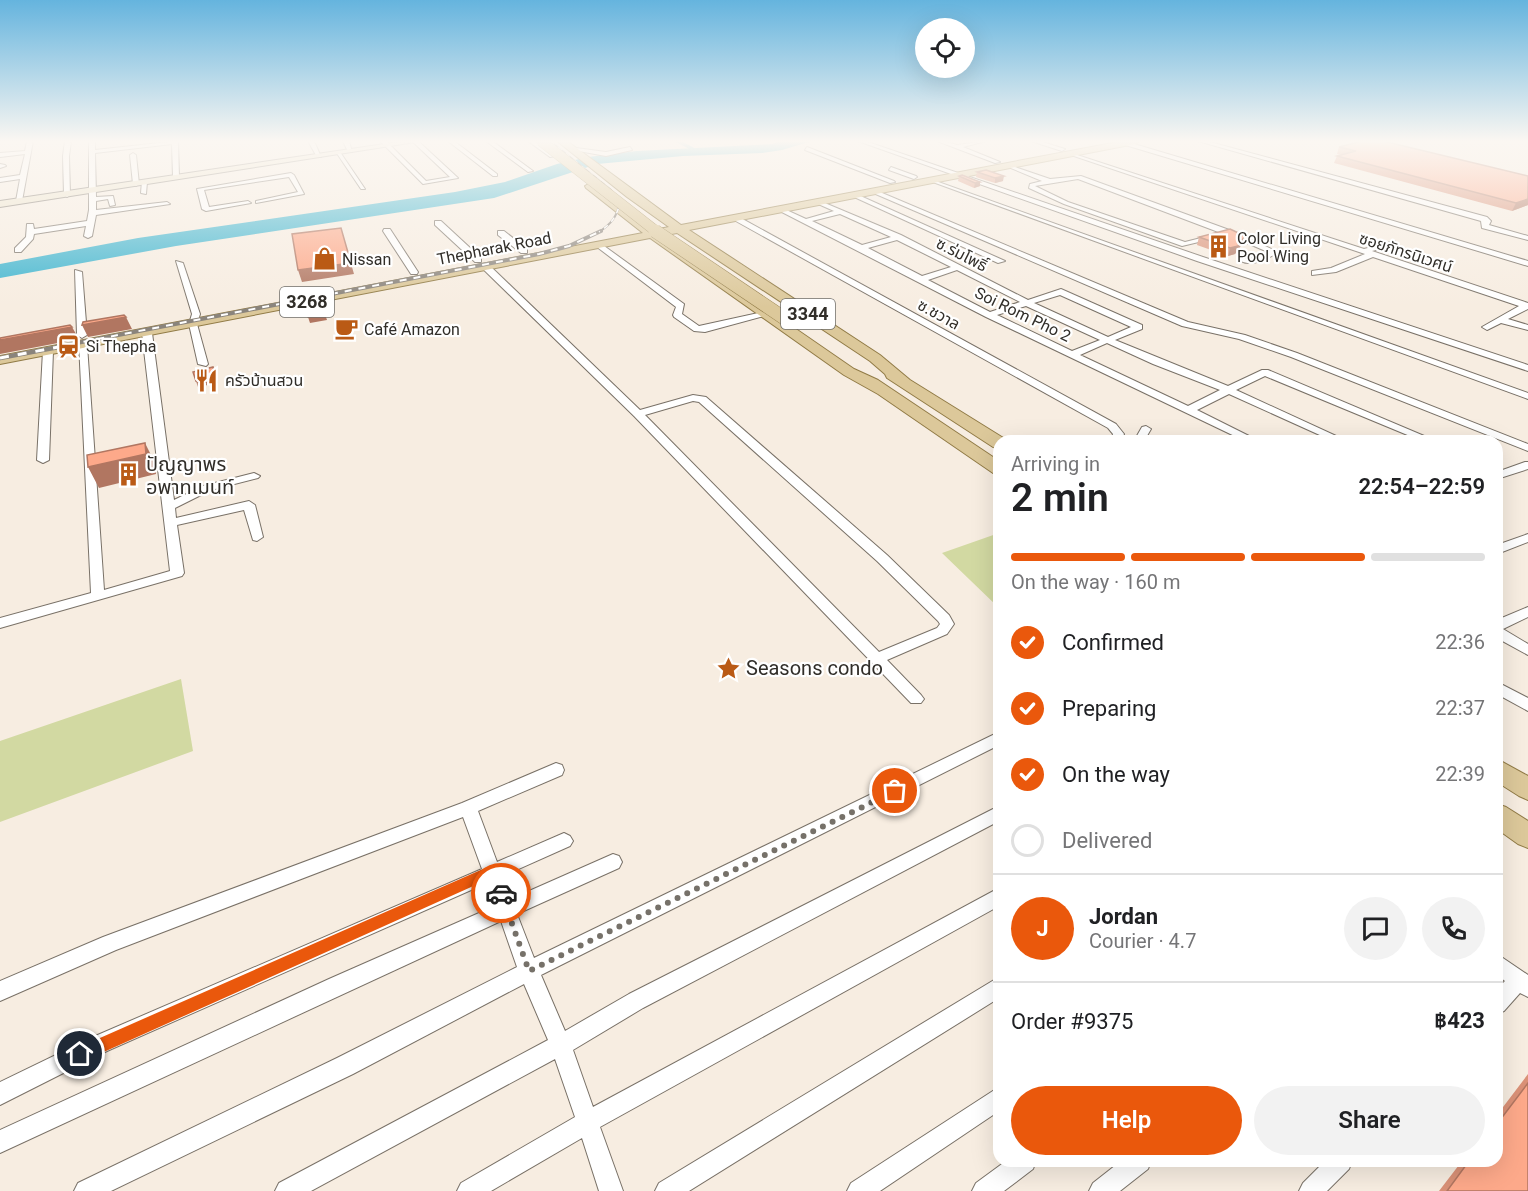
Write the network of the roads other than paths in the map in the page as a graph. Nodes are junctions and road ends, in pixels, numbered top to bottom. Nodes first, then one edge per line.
1 (20, 197) edge
2 (54, 197) edge
3 (94, 197) edge
4 (105, 197) edge
5 (202, 197) edge
6 (256, 197) edge
7 (604, 197) edge
8 (611, 197) edge
9 (621, 197) edge
10 (626, 197) edge
11 (816, 197) edge
12 (846, 197) edge
13 (858, 197) edge
14 (886, 197) edge
15 (978, 197) edge
16 (1024, 197) edge
17 (1052, 197) edge
18 (1131, 197) edge
19 (1200, 197) edge
20 (1301, 197) edge
21 (1403, 197) edge
22 (19, 201) junction
23 (818, 202) junction
24 (625, 203) junction
25 (0, 204) edge
26 (167, 204) dead end
27 (643, 204) junction
28 (112, 205) dead end
29 (780, 209) junction
30 (677, 212) dead end
31 (840, 212) junction
32 (133, 213) dead end
33 (92, 218) junction
34 (705, 218) junction
35 (737, 218) junction
36 (805, 221) junction
37 (438, 223) dead end
38 (660, 229) junction
39 (387, 231) dead end
40 (501, 233) dead end
41 (1229, 233) junction
42 (611, 235) junction
43 (88, 236) dead end
44 (898, 237) junction
45 (1528, 238) edge
46 (1392, 243) dead end
47 (861, 248) junction
48 (18, 250) dead end
49 (710, 250) junction
50 (524, 251) junction
51 (676, 253) junction
52 (1366, 253) junction
53 (1001, 261) dead end
54 (1245, 261) dead end
55 (179, 263) dead end
56 (482, 263) junction
57 (1528, 264) edge
58 (735, 267) junction
59 (956, 268) junction
60 (710, 270) junction
61 (78, 272) dead end
62 (414, 272) junction
63 (1315, 273) dead end
64 (922, 279) junction
65 (1027, 303) junction
66 (1527, 306) edge
67 (767, 314) junction
68 (989, 315) junction
69 (194, 319) junction
70 (1501, 320) junction
71 (797, 321) junction
72 (1487, 327) dead end
73 (1527, 328) edge
74 (147, 333) junction
75 (82, 340) junction
76 (1107, 341) junction
77 (48, 351) junction
78 (0, 352) edge
79 (1071, 355) junction
80 (0, 360) edge
81 (203, 364) dead end
82 (1528, 368) edge
83 (904, 382) junction
84 (1226, 389) junction
85 (885, 391) junction
86 (1528, 396) edge
87 (1188, 410) junction
88 (638, 414) junction
89 (1146, 429) dead end
90 (1119, 435) edge
91 (1142, 435) edge
92 (1241, 435) edge
93 (1329, 435) edge
94 (1417, 435) edge
95 (1497, 435) edge
96 (1503, 438) edge
97 (993, 439) edge
98 (1528, 448) edge
99 (44, 460) dead end
100 (993, 465) edge
101 (1526, 466) edge
102 (1503, 474) edge
103 (254, 476) dead end
104 (170, 506) junction
105 (172, 523) junction
106 (257, 537) dead end
107 (1528, 538) edge
108 (1503, 548) edge
109 (98, 596) junction
110 (1528, 612) edge
111 (0, 623) edge
112 (1503, 623) edge
113 (1503, 635) edge
114 (1528, 650) edge
115 (876, 659) junction
116 (1503, 690) edge
117 (915, 699) dead end
118 (1528, 705) edge
119 (993, 741) edge
120 (556, 771) dead end
121 (1503, 773) edge
122 (1528, 789) edge
123 (468, 808) junction
124 (993, 816) edge
125 (1503, 819) edge
126 (1528, 836) edge
127 (564, 841) dead end
128 (613, 862) dead end
129 (492, 871) junction
130 (993, 899) edge
131 (507, 908) junction
132 (1503, 967) edge
133 (529, 971) junction
134 (1524, 983) edge
135 (0, 991) edge
136 (993, 991) edge
137 (1503, 999) edge
138 (561, 1046) junction
139 (0, 1094) edge
140 (993, 1102) edge
141 (588, 1122) junction
142 (0, 1142) edge
143 (1017, 1167) edge
144 (1132, 1167) edge
145 (1335, 1167) edge
146 (86, 1191) edge
147 (287, 1191) edge
148 (469, 1191) edge
149 (611, 1191) edge
150 (667, 1191) edge
151 (859, 1191) edge
152 (984, 1191) edge
153 (1101, 1191) edge
154 (1311, 1191) edge

1 - 22 street
2 - 22 main road
3 - 33 street
4 - 28 street
5 - 6 street
7 - 24 main road, bridge
8 - 71 main road, 3344, bridge
9 - 24 main road, 3344
10 - 71 main road, 3344
11 - 34 main road, Thepharak Road / 3268
12 - 23 main road, Thepharak Road / 3268
13 - 53 street
14 - 95 street
15 - 86 street
16 - 82 street
17 - 41 street
18 - 41 street
19 - 52 street, ซอยภัทรนิเวศน์
20 - 57 street
21 - 45 street
22 - 25 main road
23 - 29 main road, Thepharak Road / 3268
23 - 31 street, ซ.ร่มโพธิ์
24 - 27 main road, 3344
24 - 38 main road, 3344
24 - 42 main road
26 - 33 street
27 - 30 main road
27 - 38 main road, 3344
29 - 35 main road, Thepharak Road / 3268
29 - 36 street, Soi Rom Pho 2
31 - 36 street
31 - 44 street, ซ.ร่มโพธิ์
32 - 33 street
33 - 43 street
33 - 48 street
34 - 35 main road, Thepharak Road / 3268
34 - 38 main road, Thepharak Road / 3268
34 - 49 main road
35 - 90 street, ซ.ชวาล
36 - 47 street, Soi Rom Pho 2
37 - 56 street
38 - 42 main road, Thepharak Road / 3268
38 - 49 main road, 3344
38 - 51 main road, 3344
38 - 60 main road
39 - 62 street
40 - 50 street
41 - 54 street
42 - 50 main road, Thepharak Road / 3268
42 - 51 main road
42 - 56 main road, Thepharak Road / 3268
42 - 67 street
44 - 47 street
44 - 59 street, ซ.ร่มโพธิ์
46 - 52 street
47 - 64 street, Soi Rom Pho 2
49 - 58 main road, 3344
50 - 56 main road, Thepharak Road / 3268
51 - 60 main road, 3344
52 - 63 street
52 - 66 street, ซอยภัทรนิเวศน์
55 - 69 street
56 - 62 main road, Thepharak Road / 3268
56 - 69 main road, Thepharak Road / 3268
56 - 88 street
58 - 60 main road
58 - 83 main road, 3344
59 - 64 street
59 - 65 street, ซ.ร่มโพธิ์
60 - 67 main road, 3344
61 - 75 street
62 - 69 main road, Thepharak Road / 3268
64 - 68 street, Soi Rom Pho 2
65 - 68 street
65 - 76 street, ซ.ร่มโพธิ์
65 - 76 street
66 - 70 street
67 - 85 main road, 3344
68 - 79 street, Soi Rom Pho 2
69 - 74 main road, Thepharak Road / 3268
69 - 75 main road, Thepharak Road / 3268
69 - 81 street
70 - 72 street
70 - 73 street
71 - 83 main road, 3344
71 - 85 main road, 3344
74 - 75 main road, Thepharak Road / 3268
74 - 104 street
75 - 77 main road, Thepharak Road / 3268
75 - 78 main road, Thepharak Road / 3268
75 - 109 street
76 - 79 street
76 - 84 street, ซ.ร่มโพธิ์
77 - 80 main road, Thepharak Road / 3268
77 - 99 street
79 - 87 street, Soi Rom Pho 2
83 - 97 main road, 3344
84 - 87 street
84 - 93 street, ซ.ร่มโพธิ์
84 - 94 street
85 - 100 main road, 3344
87 - 92 street, Soi Rom Pho 2
88 - 115 street
88 - 115 street
89 - 91 street
96 - 98 street
101 - 102 street
103 - 104 street
104 - 105 street
105 - 106 street
105 - 109 street
107 - 108 street
109 - 111 street
110 - 112 street
113 - 114 street
115 - 117 street
116 - 118 street
119 - 133 street
120 - 123 street
121 - 122 main road
123 - 129 street
123 - 135 street
124 - 138 street
125 - 126 main road
127 - 129 street
128 - 131 street
129 - 131 street
129 - 139 street
130 - 141 street
131 - 133 street
131 - 142 street
132 - 134 street
133 - 138 street
133 - 146 street
134 - 137 street
136 - 150 street
138 - 141 street
138 - 147 street
140 - 151 street
141 - 148 street
141 - 149 street
143 - 152 street
144 - 153 street
145 - 154 street

